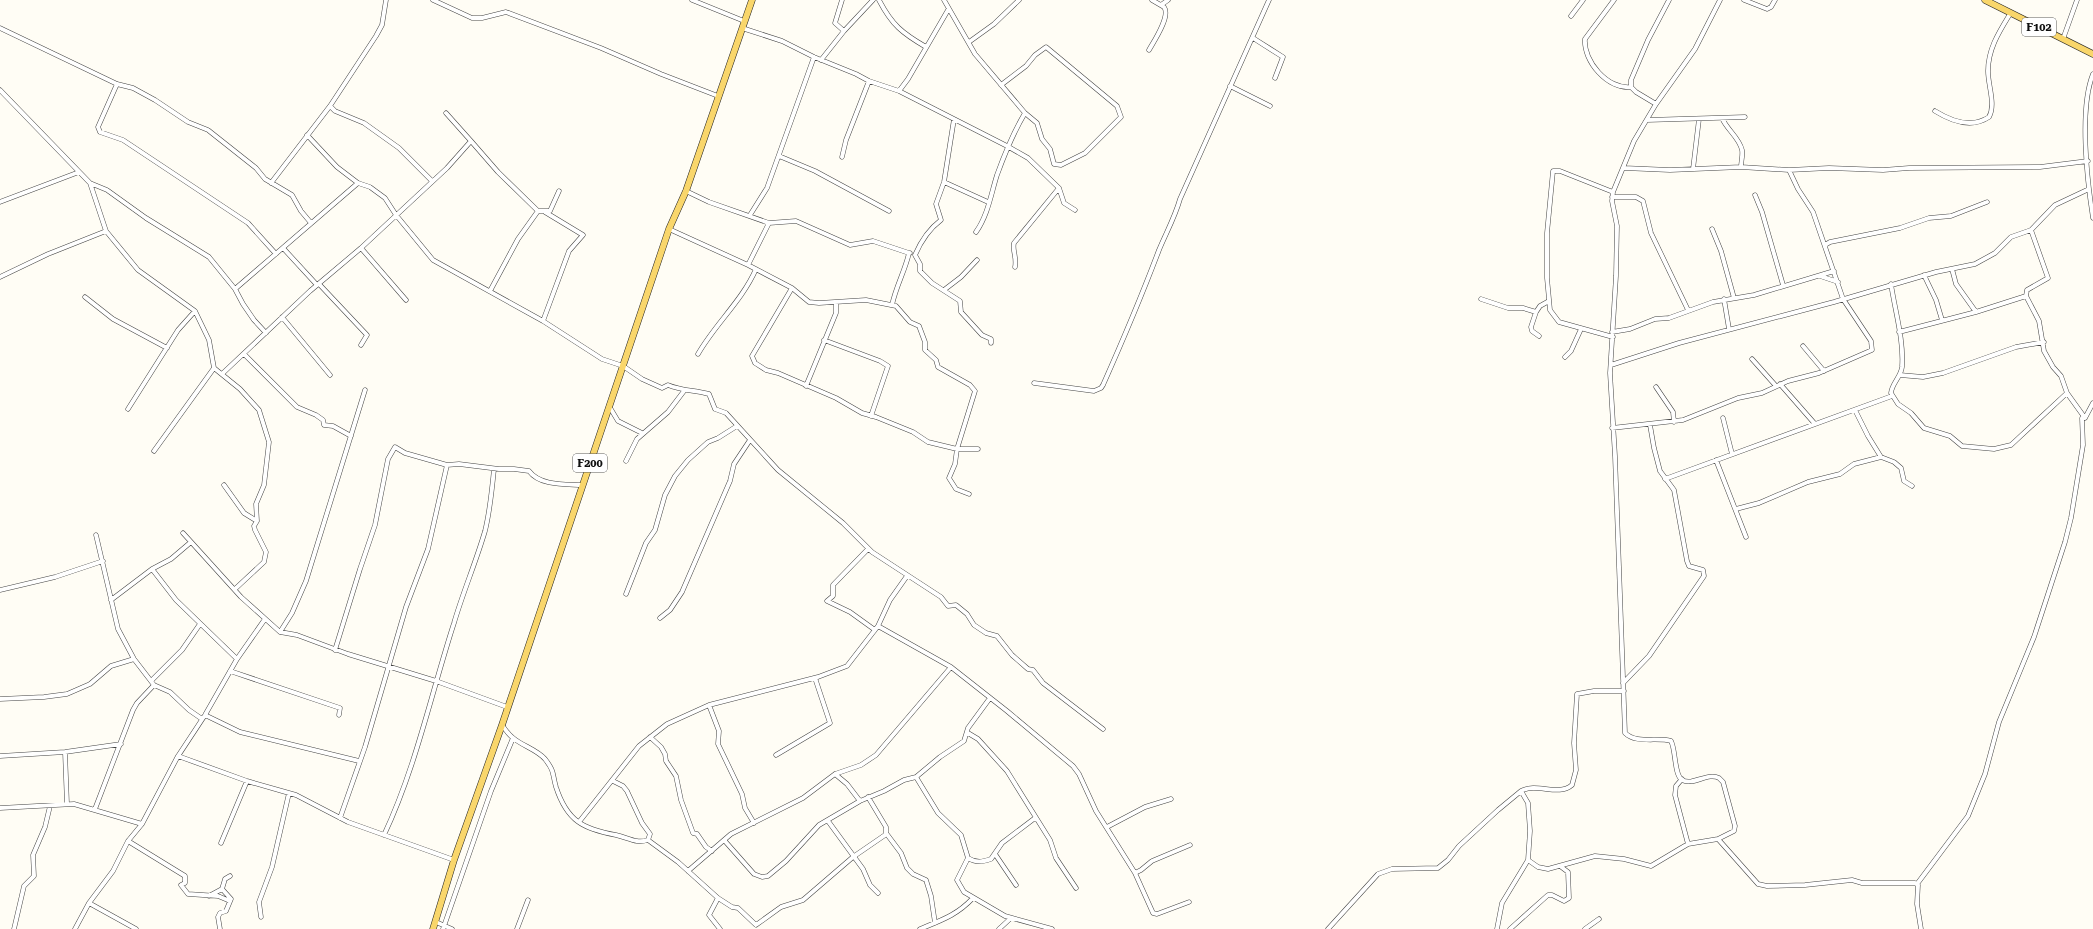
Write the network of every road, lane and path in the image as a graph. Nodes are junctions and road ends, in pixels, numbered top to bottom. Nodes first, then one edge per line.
1 (386, 0) edge
2 (433, 0) edge
3 (692, 0) edge
4 (752, 0) edge
5 (842, 0) edge
6 (873, 0) edge
7 (879, 0) edge
8 (1019, 0) edge
9 (1152, 0) edge
10 (1168, 0) edge
11 (1269, 0) edge
12 (1583, 0) edge
13 (1614, 0) edge
14 (1669, 0) edge
15 (1720, 0) edge
16 (1744, 0) edge
17 (1775, 0) edge
18 (1985, 0) edge
19 (2077, 0) edge
20 (946, 1) edge
21 (1161, 5) junction
22 (948, 10) junction
23 (2010, 14) junction
24 (1571, 16) dead end
25 (744, 20) junction
26 (0, 28) edge
27 (742, 28) junction
28 (844, 31) junction
29 (1253, 38) junction
30 (2063, 39) junction
31 (969, 42) junction
32 (926, 47) junction
33 (1149, 50) dead end
34 (2093, 54) edge
35 (814, 57) junction
36 (821, 60) junction
37 (2093, 74) edge
38 (1276, 78) dead end
39 (869, 81) junction
40 (117, 84) junction
41 (1001, 85) junction
42 (1230, 86) junction
43 (1631, 87) junction
44 (0, 90) edge
45 (899, 91) junction
46 (718, 96) junction
47 (1656, 104) junction
48 (330, 106) junction
49 (1270, 106) dead end
50 (1935, 111) dead end
51 (446, 113) dead end
52 (1025, 113) junction
53 (1745, 117) dead end
54 (1722, 118) junction
55 (954, 119) junction
56 (1699, 119) junction
57 (1647, 120) junction
58 (307, 135) junction
59 (471, 141) junction
60 (1007, 146) junction
61 (2087, 150) junction
62 (2093, 151) edge
63 (780, 156) junction
64 (842, 157) dead end
65 (2088, 161) junction
66 (1741, 166) junction
67 (1624, 168) junction
68 (1693, 169) junction
69 (1789, 170) junction
70 (79, 172) junction
71 (432, 181) junction
72 (271, 182) junction
73 (944, 182) junction
74 (358, 183) junction
75 (90, 184) junction
76 (1059, 188) junction
77 (2089, 189) junction
78 (559, 191) dead end
79 (686, 191) junction
80 (1613, 194) junction
81 (1755, 195) dead end
82 (2092, 198) edge
83 (0, 202) edge
84 (988, 202) junction
85 (1987, 202) dead end
86 (1075, 210) dead end
87 (538, 211) junction
88 (889, 211) dead end
89 (545, 212) junction
90 (396, 215) junction
91 (750, 215) junction
92 (2093, 218) edge
93 (311, 223) junction
94 (769, 223) junction
95 (669, 229) junction
96 (1712, 229) dead end
97 (2031, 230) junction
98 (106, 231) junction
99 (976, 232) dead end
100 (1825, 245) junction
101 (283, 248) junction
102 (361, 248) junction
103 (909, 253) junction
104 (276, 254) junction
105 (915, 255) junction
106 (977, 260) dead end
107 (748, 265) junction
108 (1015, 267) dead end
109 (756, 269) junction
110 (1952, 270) junction
111 (1834, 271) junction
112 (0, 276) edge
113 (1819, 276) junction
114 (1924, 276) junction
115 (1838, 282) junction
116 (318, 284) junction
117 (1891, 284) junction
118 (1783, 285) junction
119 (792, 288) junction
120 (235, 289) junction
121 (944, 290) junction
122 (490, 291) junction
123 (2026, 296) junction
124 (85, 297) dead end
125 (1734, 298) junction
126 (1843, 298) junction
127 (1481, 299) dead end
128 (1724, 299) junction
129 (406, 300) dead end
130 (1549, 301) junction
131 (836, 302) junction
132 (892, 305) junction
133 (1688, 310) junction
134 (195, 311) junction
135 (1536, 312) junction
136 (1976, 312) junction
137 (282, 317) junction
138 (1942, 320) junction
139 (543, 321) junction
140 (1729, 329) junction
141 (1581, 330) junction
142 (1899, 332) junction
143 (266, 333) junction
144 (1612, 334) junction
145 (1539, 336) dead end
146 (824, 340) junction
147 (2044, 342) junction
148 (990, 343) dead end
149 (361, 345) dead end
150 (1803, 346) dead end
151 (167, 348) junction
152 (244, 354) junction
153 (698, 354) dead end
154 (1565, 357) dead end
155 (1752, 359) dead end
156 (1611, 364) junction
157 (623, 366) junction
158 (214, 368) junction
159 (1824, 371) junction
160 (223, 373) junction
161 (330, 375) dead end
162 (1900, 375) junction
163 (1034, 383) dead end
164 (1778, 385) junction
165 (806, 386) junction
166 (1656, 387) dead end
167 (365, 390) dead end
168 (684, 391) junction
169 (2067, 393) junction
170 (1892, 396) junction
171 (2093, 403) edge
172 (609, 406) junction
173 (128, 409) dead end
174 (1855, 410) junction
175 (871, 416) junction
176 (1724, 418) dead end
177 (2085, 418) junction
178 (1674, 422) junction
179 (1815, 424) junction
180 (1650, 425) junction
181 (736, 426) junction
182 (1612, 428) junction
183 (642, 433) junction
184 (351, 436) junction
185 (750, 440) junction
186 (957, 449) junction
187 (978, 449) dead end
188 (154, 451) dead end
189 (1732, 454) junction
190 (1881, 457) junction
191 (1716, 460) junction
192 (626, 461) dead end
193 (447, 464) junction
194 (494, 469) junction
195 (1665, 479) junction
196 (224, 485) dead end
197 (582, 485) junction
198 (1912, 486) dead end
199 (969, 494) dead end
200 (1736, 509) junction
201 (256, 521) junction
202 (183, 533) dead end
203 (96, 535) dead end
204 (1746, 537) dead end
205 (191, 542) junction
206 (868, 548) junction
207 (103, 561) junction
208 (152, 569) junction
209 (906, 576) junction
210 (235, 589) junction
211 (0, 590) edge
212 (626, 594) dead end
213 (111, 600) junction
214 (660, 618) dead end
215 (265, 619) junction
216 (200, 624) junction
217 (878, 626) junction
218 (875, 630) junction
219 (280, 632) junction
220 (335, 650) junction
221 (134, 659) junction
222 (237, 659) junction
223 (389, 666) junction
224 (950, 668) junction
225 (230, 671) junction
226 (815, 678) junction
227 (436, 681) junction
228 (152, 683) junction
229 (1624, 683) junction
230 (1624, 691) junction
231 (0, 698) edge
232 (990, 698) junction
233 (709, 705) junction
234 (507, 707) junction
235 (339, 715) dead end
236 (204, 717) junction
237 (502, 726) junction
238 (1103, 729) dead end
239 (968, 733) junction
240 (650, 737) junction
241 (513, 738) junction
242 (121, 744) junction
243 (65, 752) junction
244 (776, 755) dead end
245 (0, 756) edge
246 (178, 756) junction
247 (359, 761) junction
248 (835, 774) junction
249 (916, 777) junction
250 (1682, 779) junction
251 (247, 781) junction
252 (613, 781) junction
253 (1521, 791) junction
254 (289, 793) junction
255 (868, 797) junction
256 (1172, 799) dead end
257 (860, 801) junction
258 (67, 804) junction
259 (50, 806) junction
260 (0, 808) edge
261 (95, 810) junction
262 (340, 818) junction
263 (1034, 818) junction
264 (828, 821) junction
265 (579, 822) junction
266 (754, 823) junction
267 (142, 824) junction
268 (1107, 827) junction
269 (886, 833) junction
270 (384, 835) junction
271 (1718, 839) junction
272 (648, 840) junction
273 (724, 840) junction
274 (128, 841) junction
275 (221, 844) dead end
276 (1688, 844) junction
277 (1190, 845) dead end
278 (712, 851) junction
279 (995, 854) junction
280 (853, 857) junction
281 (968, 858) junction
282 (454, 860) junction
283 (1528, 860) junction
284 (1560, 866) junction
285 (688, 871) junction
286 (1135, 873) junction
287 (230, 876) dead end
288 (1917, 884) junction
289 (1016, 885) dead end
290 (1076, 888) dead end
291 (222, 889) junction
292 (878, 893) dead end
293 (209, 896) junction
294 (718, 898) junction
295 (973, 898) junction
296 (528, 900) dead end
297 (230, 901) junction
298 (1189, 902) dead end
299 (89, 903) junction
300 (261, 917) dead end
301 (1011, 918) junction
302 (1598, 920) dead end
303 (436, 922) junction
304 (935, 923) junction
305 (1032, 927) edge
306 (444, 928) edge
307 (14, 929) edge
308 (74, 929) edge
309 (136, 929) edge
310 (220, 929) edge
311 (433, 929) edge
312 (452, 929) edge
313 (517, 929) edge
314 (720, 929) edge
315 (920, 929) edge
316 (999, 929) edge
317 (1052, 929) edge
318 (1328, 929) edge
319 (1497, 929) edge
320 (1510, 929) edge
321 (1585, 929) edge
322 (1921, 929) edge

1 - 48 street
2 - 46 street
3 - 25 street
4 - 25 main road, F200
5 - 28 street
6 - 28 street
7 - 32 street
8 - 31 street
9 - 21 street
10 - 21 street
11 - 29 street
12 - 24 street
13 - 43 street
14 - 43 street
15 - 47 street
16 - 17 street
18 - 23 main road, F102
19 - 30 street
20 - 22 street
21 - 33 street
22 - 31 street
22 - 32 street
23 - 30 main road, F102
23 - 50 street
25 - 27 main road, F200
26 - 40 street
27 - 35 street
27 - 46 main road, F200
28 - 36 street
29 - 38 street
29 - 42 street
30 - 34 main road, F102
31 - 41 street
32 - 45 street
35 - 36 street
35 - 63 street
36 - 39 street
37 - 61 street
39 - 45 street
39 - 64 street
40 - 72 street
40 - 104 street
41 - 52 street
41 - 52 street
42 - 49 street
42 - 163 street
43 - 47 street
44 - 70 street
45 - 55 street
46 - 79 main road, F200
47 - 57 street
48 - 58 street
48 - 71 street
51 - 59 street
52 - 60 street
53 - 54 street
54 - 56 street
54 - 66 street
55 - 60 street
55 - 73 street
56 - 57 street
56 - 68 street
57 - 67 street
58 - 72 street
58 - 74 street
59 - 71 street
59 - 87 street
60 - 76 street
60 - 84 street
61 - 62 street
61 - 65 street
63 - 88 street
63 - 91 street
65 - 69 street
65 - 77 street
66 - 68 street
66 - 69 street
67 - 68 street
67 - 80 street
69 - 100 street
70 - 75 street
70 - 83 street
71 - 90 street
72 - 93 street
73 - 84 street
73 - 105 street
74 - 90 street
74 - 93 street
75 - 98 street
75 - 120 street
76 - 86 street
76 - 108 street
77 - 82 street
77 - 97 street
78 - 89 street
79 - 91 street
79 - 95 main road, F200
80 - 130 street
80 - 133 street
80 - 144 street
81 - 118 street
82 - 92 street
84 - 99 street
85 - 100 street
87 - 89 street
87 - 122 street
89 - 139 street
90 - 102 street
90 - 122 street
91 - 94 street
93 - 101 street
94 - 103 street
94 - 107 street
95 - 107 street
95 - 157 main road, F200
96 - 125 street
97 - 110 street
97 - 123 street
98 - 112 street
98 - 134 street
100 - 111 street
101 - 104 street
101 - 116 street
102 - 116 street
102 - 129 street
103 - 105 street
103 - 132 street
104 - 120 street
105 - 121 street
106 - 121 street
107 - 109 street
109 - 119 street
109 - 153 street
110 - 114 street
110 - 136 street
111 - 113 street
111 - 115 street
113 - 115 street
113 - 118 street
114 - 117 street
114 - 138 street
115 - 126 street
116 - 137 street
116 - 149 street
117 - 126 street
117 - 142 street
118 - 125 street
119 - 131 street
119 - 165 street
120 - 143 street
121 - 148 street
122 - 139 street
123 - 136 street
123 - 147 street
124 - 151 street
125 - 128 street
126 - 140 street
126 - 159 street
127 - 135 street
128 - 133 street
128 - 140 street
130 - 135 street
130 - 141 street
131 - 132 street
131 - 146 street
132 - 186 street
133 - 144 street
134 - 151 street
134 - 158 street
135 - 145 street
136 - 138 street
137 - 143 street
137 - 161 street
138 - 142 street
139 - 157 street
140 - 156 street
141 - 144 street
141 - 154 street
142 - 162 street
143 - 152 street
144 - 156 street
146 - 165 street
146 - 175 street
147 - 162 street
147 - 169 street
150 - 159 street
151 - 173 street
152 - 160 street
152 - 184 street
155 - 164 street
156 - 182 street
157 - 168 street
157 - 172 main road, F200
158 - 160 street
158 - 188 street
159 - 164 street
160 - 201 street
162 - 170 street
164 - 178 street
164 - 179 street
165 - 175 street
166 - 178 street
167 - 184 street
168 - 181 street
168 - 183 street
169 - 170 street
169 - 177 street
170 - 174 street
171 - 177 street
172 - 183 street
172 - 197 main road, F200
174 - 179 street
174 - 190 street
175 - 186 street
176 - 189 street
177 - 288 street
178 - 180 street
179 - 189 street
180 - 182 street
180 - 195 street
181 - 185 street
181 - 212 street
182 - 229 street
183 - 192 street
184 - 219 street
185 - 206 street
185 - 214 street
186 - 187 street
186 - 199 street
189 - 191 street
190 - 198 street
190 - 200 street
191 - 195 street
191 - 200 street
193 - 194 street
193 - 220 street
193 - 223 street
194 - 197 street
194 - 227 street
195 - 229 street
196 - 201 street
197 - 234 main road, F200
200 - 204 street
201 - 210 street
202 - 205 street
203 - 207 street
205 - 208 street
205 - 210 street
206 - 209 street
206 - 218 street
207 - 211 street
207 - 213 street
208 - 213 street
208 - 216 street
209 - 217 street
209 - 238 street
210 - 215 street
213 - 221 street
215 - 219 street
215 - 222 street
216 - 222 street
216 - 228 street
217 - 218 street
217 - 224 street
218 - 226 street
219 - 220 street
220 - 223 street
221 - 228 street
221 - 231 street
222 - 225 street
223 - 227 street
223 - 247 street
224 - 232 street
224 - 248 street
225 - 235 street
225 - 236 street
226 - 233 street
226 - 244 street
227 - 234 street
227 - 270 street
228 - 236 street
228 - 242 street
229 - 230 street
230 - 250 street
230 - 253 street
232 - 239 street
232 - 268 street
233 - 240 street
233 - 266 street
234 - 237 main road, F200
236 - 246 street
236 - 247 street
237 - 241 street
237 - 282 main road, F200
239 - 249 street
239 - 263 street
240 - 252 street
240 - 278 street
241 - 265 street
241 - 306 street
242 - 243 street
242 - 261 street
243 - 245 street
243 - 258 street
246 - 251 street
246 - 267 street
247 - 262 street
248 - 257 street
248 - 266 street
249 - 255 street
249 - 281 street
250 - 271 street
250 - 276 street
251 - 254 street
251 - 275 street
252 - 265 street
252 - 272 street
253 - 283 street
253 - 318 street
254 - 262 street
254 - 300 street
255 - 257 street
255 - 269 street
256 - 268 street
257 - 264 street
258 - 259 street
258 - 261 street
259 - 260 street
259 - 307 street
261 - 267 street
262 - 270 street
263 - 279 street
263 - 290 street
264 - 273 street
264 - 280 street
265 - 272 street
266 - 273 street
267 - 274 street
268 - 286 street
269 - 280 street
269 - 304 street
270 - 282 street
271 - 276 street
271 - 288 street
272 - 285 street
273 - 278 street
274 - 293 street
274 - 299 street
276 - 284 street
277 - 286 street
278 - 285 street
279 - 281 street
279 - 289 street
280 - 292 street
280 - 294 street
281 - 295 street
282 - 303 main road, F200
283 - 284 street
283 - 319 street
284 - 320 street
285 - 294 street
286 - 298 street
287 - 291 street
288 - 322 street
291 - 293 street
291 - 297 street
293 - 297 street
294 - 314 street
295 - 301 street
295 - 304 street
296 - 313 street
297 - 310 street
299 - 308 street
299 - 309 street
301 - 305 street
301 - 316 street
302 - 321 street
303 - 306 street
303 - 311 main road, F200
304 - 315 street
305 - 317 street
306 - 312 street

